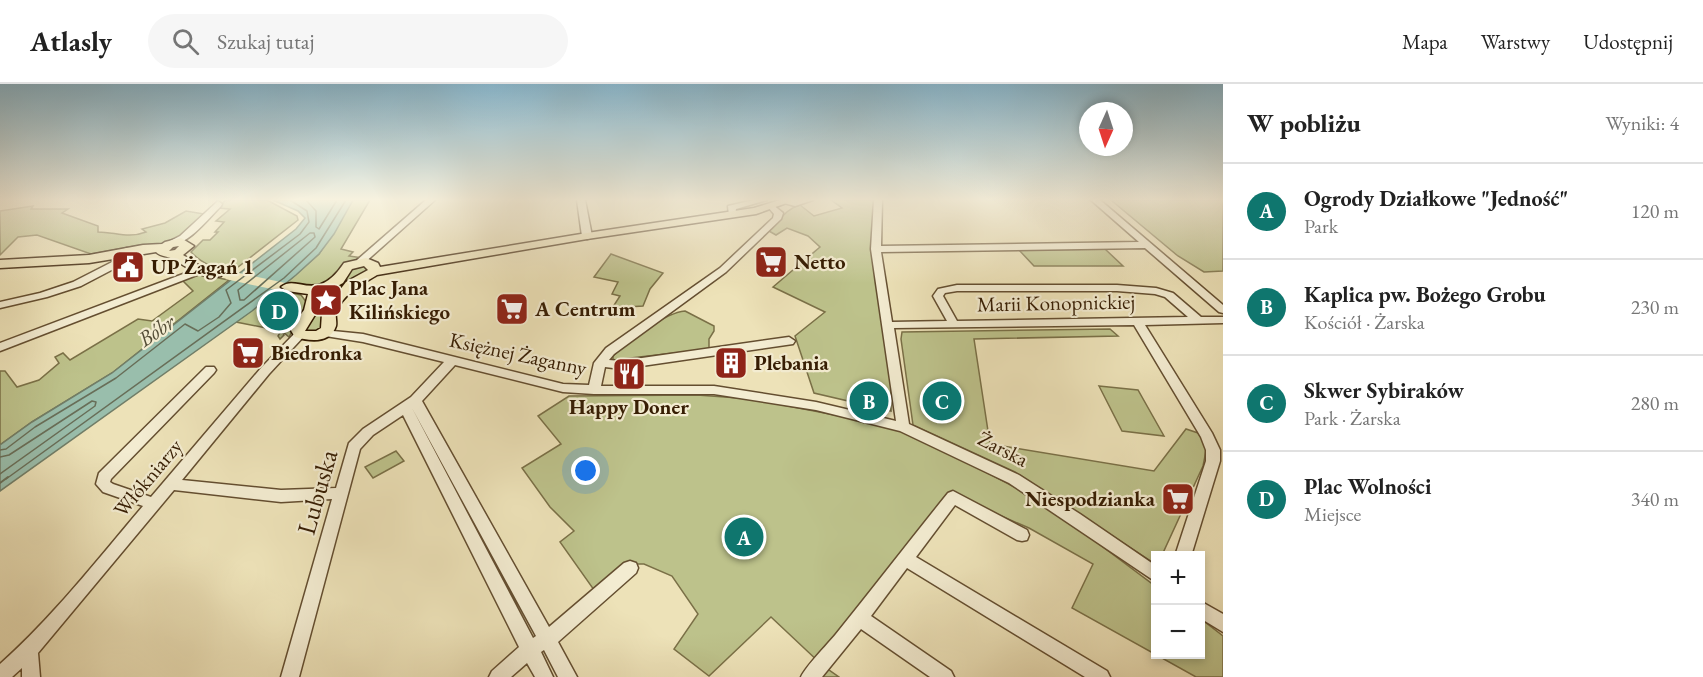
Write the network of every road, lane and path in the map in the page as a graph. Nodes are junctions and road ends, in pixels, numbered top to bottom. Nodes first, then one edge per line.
1 (193, 228) edge
2 (401, 228) edge
3 (586, 228) edge
4 (642, 228) edge
5 (768, 228) edge
6 (877, 228) edge
7 (1128, 228) edge
8 (587, 236) junction
9 (1148, 245) junction
10 (176, 248) junction
11 (876, 249) junction
12 (127, 251) junction
13 (100, 257) junction
14 (0, 264) edge
15 (369, 266) junction
16 (110, 267) junction
17 (194, 269) junction
18 (0, 305) edge
19 (1223, 310) edge
20 (1198, 320) junction
21 (1223, 320) edge
22 (1137, 321) junction
23 (954, 324) junction
24 (889, 325) junction
25 (327, 329) junction
26 (300, 334) junction
27 (789, 341) dead end
28 (0, 347) edge
29 (452, 361) junction
30 (600, 363) junction
31 (210, 370) dead end
32 (594, 390) junction
33 (410, 404) junction
34 (903, 427) junction
35 (170, 484) junction
36 (341, 493) junction
37 (154, 504) junction
38 (1022, 535) dead end
39 (1184, 551) edge
40 (904, 558) junction
41 (630, 568) dead end
42 (1151, 572) edge
43 (1205, 611) edge
44 (859, 618) junction
45 (1223, 624) edge
46 (548, 639) junction
47 (530, 649) junction
48 (29, 650) junction
49 (0, 676) edge
50 (31, 677) edge
51 (290, 677) edge
52 (498, 677) edge
53 (544, 677) edge
54 (568, 677) edge
55 (810, 677) edge
56 (945, 677) edge
57 (1101, 677) edge

1 - 10 street
2 - 15 street
3 - 8 street
4 - 8 main road
5 - 30 street
6 - 11 street
7 - 9 street
8 - 15 main road
9 - 11 street
9 - 19 street
10 - 12 main road
10 - 17 main road
10 - 17 main road
11 - 24 street
12 - 13 main road
12 - 16 street
13 - 14 main road
13 - 16 street
15 - 25 main road
15 - 26 main road
16 - 18 street
17 - 28 street
20 - 21 street, Marii Konopnickiej
20 - 22 street, Marii Konopnickiej
20 - 23 street
22 - 23 street, Marii Konopnickiej
22 - 39 street
23 - 24 street, Marii Konopnickiej
24 - 34 street
25 - 26 main road
25 - 29 street, Księżnej Żaganny
26 - 35 street, Włókniarzy
27 - 30 street
29 - 32 street, Księżnej Żaganny
29 - 33 street, Lubuska
30 - 32 street
31 - 37 street
32 - 34 street, Żarska
33 - 36 street, Lubuska
33 - 46 street
33 - 47 street
34 - 42 street, Żarska
35 - 36 street
35 - 37 street, Włókniarzy
36 - 51 street, Lubuska
37 - 48 street, Włókniarzy
38 - 40 street
40 - 44 street
40 - 57 street
41 - 46 street
43 - 45 street
44 - 55 street
44 - 56 street
46 - 47 street
46 - 54 street
47 - 52 street
47 - 53 street
48 - 49 street, Włókniarzy
48 - 50 street

